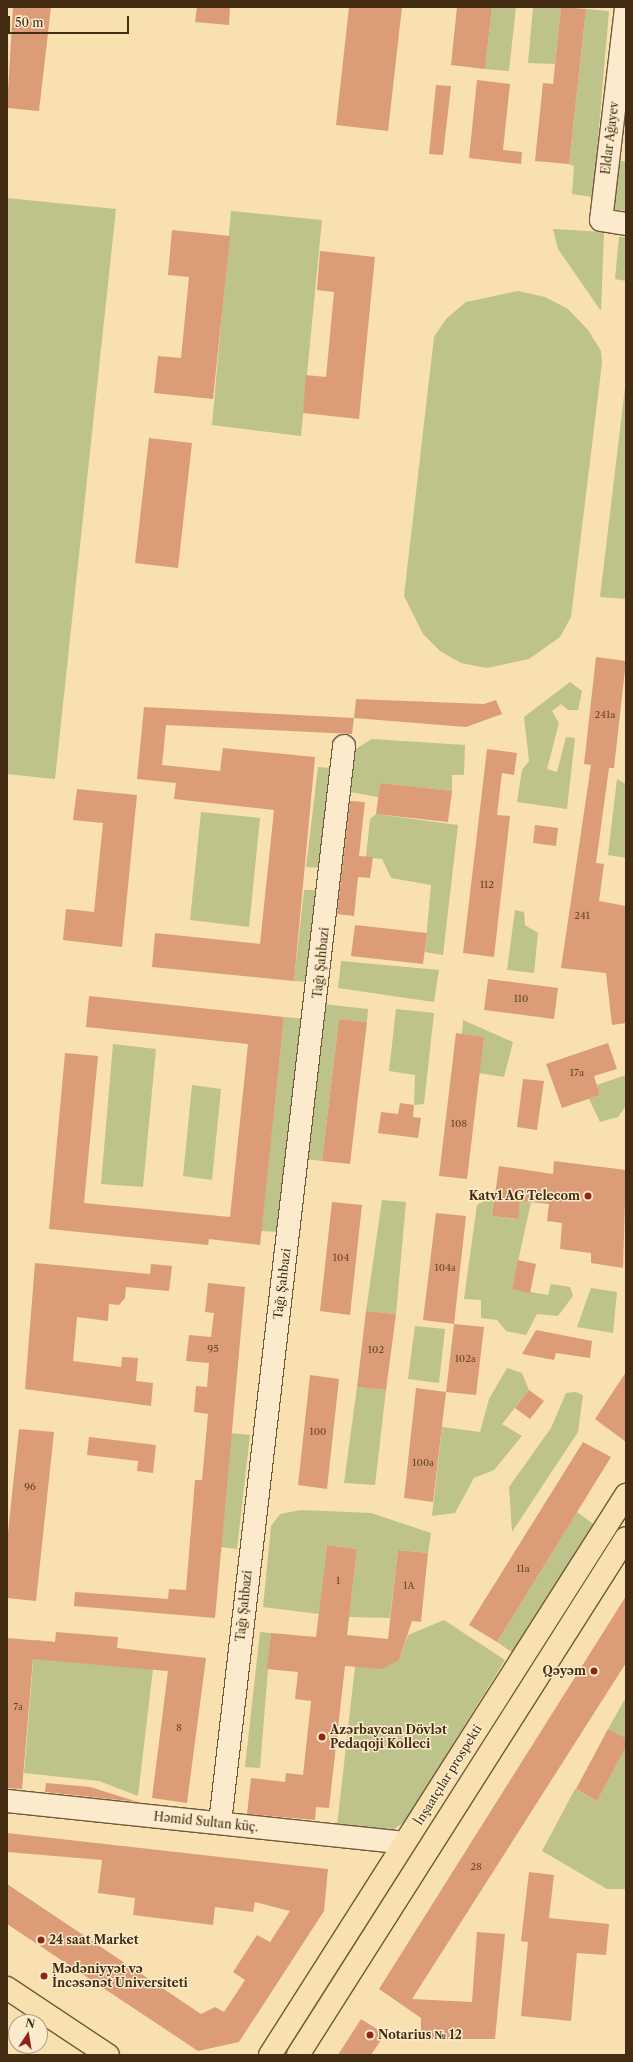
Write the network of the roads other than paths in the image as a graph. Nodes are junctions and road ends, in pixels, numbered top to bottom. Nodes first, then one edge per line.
1 (626, 8) edge
2 (626, 224) edge
3 (344, 746) dead end
4 (626, 1495) edge
5 (626, 1538) edge
6 (7, 1801) edge
7 (220, 1823) junction
8 (404, 1843) junction
9 (7, 1988) edge
10 (108, 2055) edge
11 (270, 2055) edge
12 (298, 2055) edge

1 - 2 street, Eldar Ağayev
3 - 7 street, Tağı Şahbazi
4 - 8 main road, İnşaatçılar prospekti
5 - 12 main road, İnşaatçılar prospekti
6 - 7 street, Həmid Sultan küç.
7 - 8 street, Həmid Sultan küç.
8 - 11 main road, İnşaatçılar prospekti
9 - 10 main road

